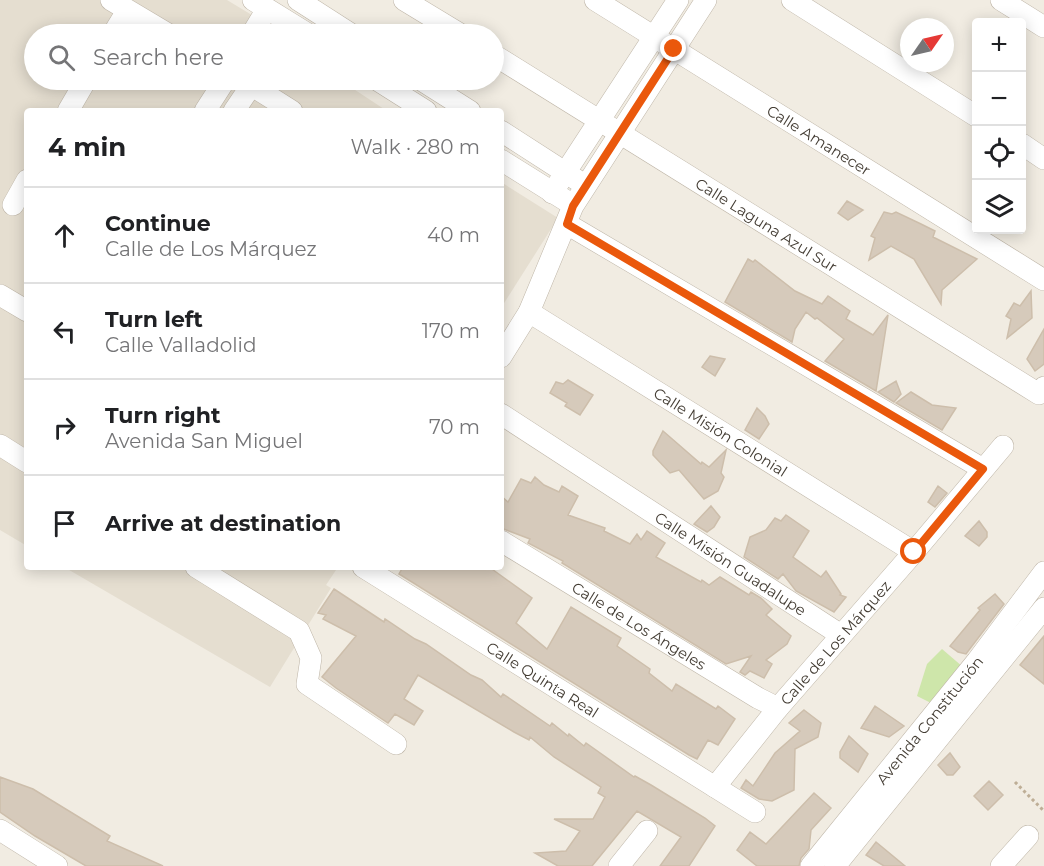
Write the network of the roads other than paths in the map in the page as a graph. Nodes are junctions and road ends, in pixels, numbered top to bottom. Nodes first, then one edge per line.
1 (298, 0) edge
2 (404, 0) edge
3 (595, 0) edge
4 (678, 0) edge
5 (706, 0) edge
6 (792, 0) edge
7 (1000, 0) edge
8 (260, 4) edge
9 (119, 5) edge
10 (115, 24) edge
11 (151, 24) edge
12 (255, 24) edge
13 (284, 24) edge
14 (335, 24) edge
15 (444, 24) edge
16 (1044, 27) edge
17 (653, 36) junction
18 (674, 49) junction
19 (504, 61) edge
20 (81, 90) edge
21 (219, 90) edge
22 (245, 90) edge
23 (263, 90) edge
24 (393, 90) edge
25 (437, 90) edge
26 (70, 108) edge
27 (207, 108) edge
28 (236, 108) edge
29 (288, 108) edge
30 (421, 108) edge
31 (465, 108) edge
32 (972, 113) edge
33 (598, 120) junction
34 (504, 133) edge
35 (619, 133) junction
36 (1026, 147) edge
37 (1044, 159) edge
38 (504, 162) edge
39 (566, 172) junction
40 (24, 185) edge
41 (585, 185) junction
42 (552, 193) junction
43 (13, 205) dead end
44 (570, 215) junction
45 (1044, 280) edge
46 (0, 294) edge
47 (24, 309) edge
48 (529, 312) junction
49 (504, 352) edge
50 (1041, 391) edge
51 (504, 416) edge
52 (0, 445) edge
53 (1003, 446) dead end
54 (24, 460) edge
55 (983, 469) junction
56 (504, 543) edge
57 (914, 552) junction
58 (201, 570) edge
59 (371, 570) edge
60 (1044, 572) edge
61 (1037, 596) edge
62 (1044, 608) edge
63 (841, 635) junction
64 (778, 708) junction
65 (396, 744) dead end
66 (716, 787) junction
67 (755, 812) dead end
68 (0, 830) edge
69 (646, 831) dead end
70 (1028, 836) dead end
71 (57, 866) edge
72 (619, 866) edge
73 (811, 866) edge
74 (835, 866) edge
75 (1001, 866) edge

1 - 14 street
2 - 15 street
3 - 17 street, Calle Amanecer
4 - 17 street
5 - 18 street
6 - 32 street
7 - 16 street
8 - 12 street
8 - 13 street
9 - 10 street
9 - 11 street
17 - 18 street, Calle Amanecer
17 - 33 street
18 - 35 street
18 - 45 street, Calle Amanecer
19 - 33 street, Calle Laguna Azul Sur
20 - 26 street
21 - 27 street
22 - 28 street
23 - 29 street
24 - 30 street
25 - 31 street
33 - 35 street, Calle Laguna Azul Sur
33 - 39 street
34 - 39 street
35 - 41 street
35 - 50 street, Calle Laguna Azul Sur
36 - 37 street
38 - 42 street
39 - 41 street
39 - 42 street
40 - 43 street
41 - 44 street
42 - 44 street
44 - 48 street
44 - 55 street
46 - 47 street
48 - 49 street
48 - 57 street, Calle Misión Colonial
51 - 63 street, Calle Misión Guadalupe
52 - 54 street
53 - 55 street, Calle de Los Márquez
55 - 57 street, Calle de Los Márquez
56 - 64 street, Calle de Los Ángeles
57 - 63 street, Calle de Los Márquez
58 - 65 street
59 - 66 street, Calle Quinta Real
60 - 61 street, Avenida Constitución
61 - 73 street, Avenida Constitución
62 - 74 street, Avenida Constitución
63 - 64 street, Calle de Los Márquez
64 - 66 street, Calle de Los Márquez
66 - 67 street, Calle Quinta Real
68 - 71 street
69 - 72 street
70 - 75 street

